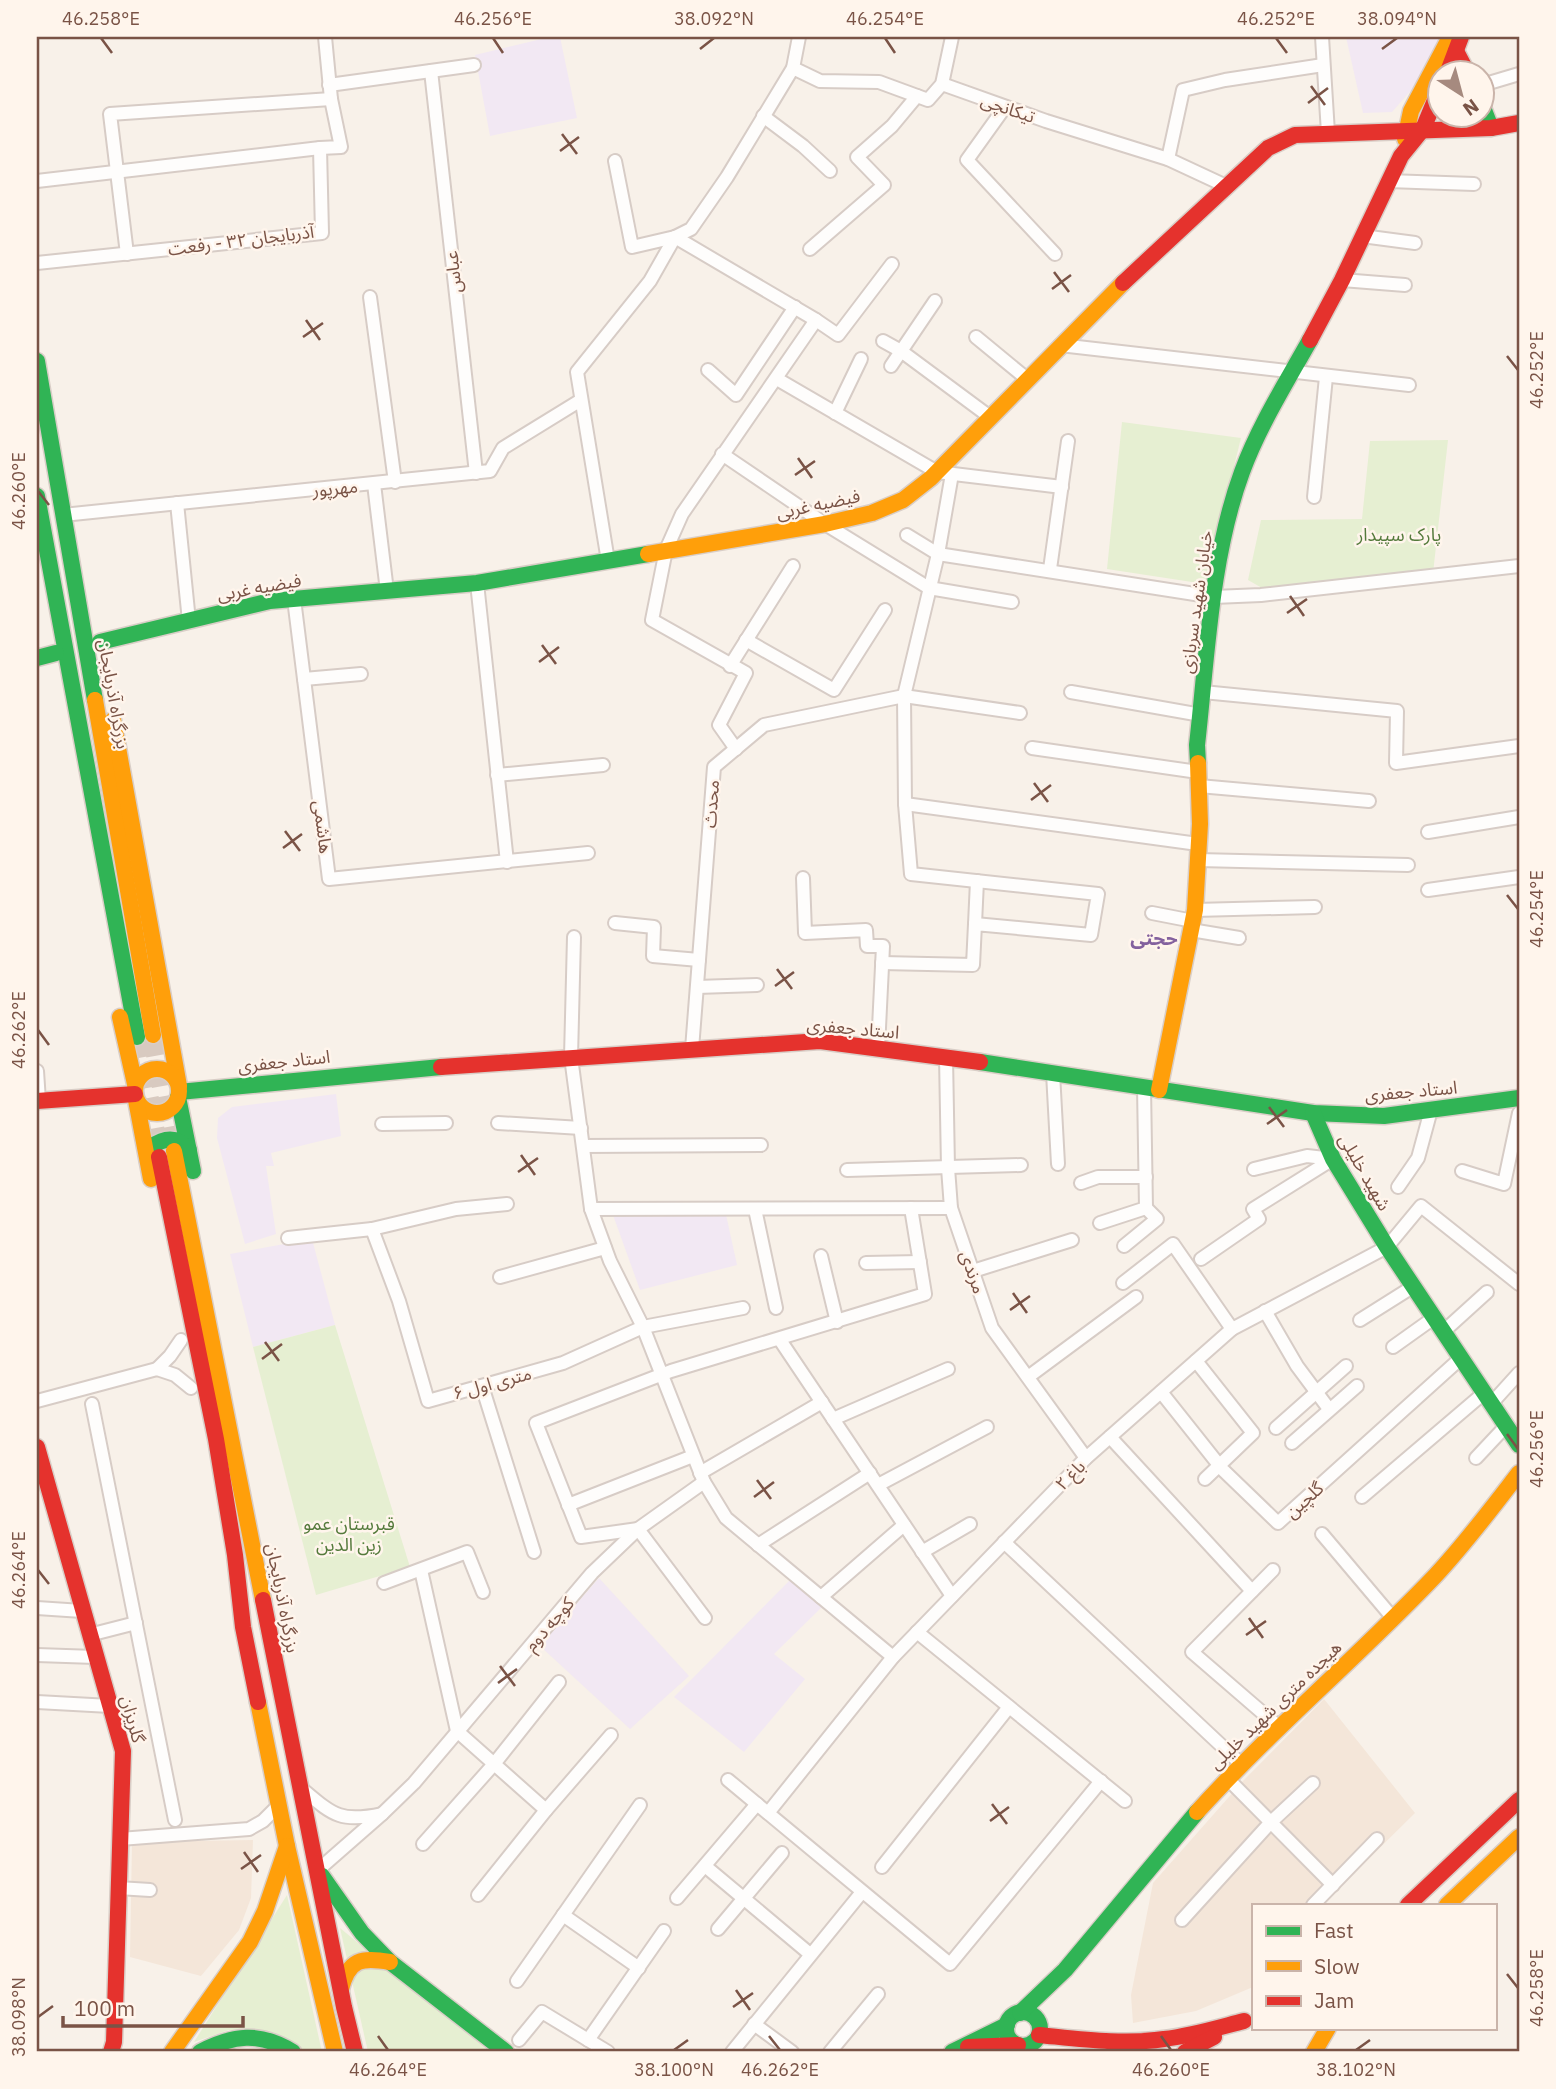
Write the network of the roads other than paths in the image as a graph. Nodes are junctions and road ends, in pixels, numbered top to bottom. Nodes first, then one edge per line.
1 (325, 37) edge
2 (799, 37) edge
3 (952, 37) edge
4 (1322, 37) edge
5 (1456, 41) edge
6 (1451, 60) edge
7 (1463, 60) edge
8 (474, 65) dead end
9 (1322, 65) junction
10 (793, 68) junction
11 (430, 71) junction
12 (1519, 74) edge
13 (1496, 81) edge
14 (942, 84) junction
15 (330, 85) junction
16 (917, 96) junction
17 (331, 99) junction
18 (1005, 107) junction
19 (1426, 111) edge
20 (763, 116) junction
21 (1519, 123) edge
22 (1496, 127) edge
23 (1415, 129) junction
24 (1426, 129) edge
25 (1328, 133) junction
26 (320, 148) junction
27 (1168, 159) junction
28 (615, 160) dead end
29 (830, 171) dead end
30 (117, 172) junction
31 (37, 181) edge
32 (1388, 181) junction
33 (1474, 184) dead end
34 (1226, 186) junction
35 (1362, 236) junction
36 (675, 237) junction
37 (1415, 243) dead end
38 (810, 249) dead end
39 (127, 254) junction
40 (1055, 254) dead end
41 (37, 263) edge
42 (892, 264) dead end
43 (1342, 280) junction
44 (1405, 285) dead end
45 (370, 297) dead end
46 (935, 300) dead end
47 (795, 307) junction
48 (816, 320) junction
49 (976, 337) dead end
50 (883, 341) dead end
51 (1060, 345) junction
52 (901, 351) junction
53 (861, 359) dead end
54 (37, 361) edge
55 (891, 366) dead end
56 (708, 370) dead end
57 (1294, 371) junction
58 (1326, 377) junction
59 (777, 379) junction
60 (1027, 379) junction
61 (1409, 385) dead end
62 (580, 400) junction
63 (835, 413) junction
64 (990, 417) junction
65 (1068, 441) dead end
66 (722, 454) junction
67 (476, 473) junction
68 (944, 473) junction
69 (394, 482) junction
70 (374, 484) junction
71 (1062, 487) junction
72 (37, 496) edge
73 (1314, 497) dead end
74 (177, 503) junction
75 (64, 515) junction
76 (39, 519) edge
77 (825, 524) junction
78 (906, 535) dead end
79 (69, 549) junction
80 (666, 550) junction
81 (48, 552) junction
82 (938, 554) junction
83 (608, 561) junction
84 (793, 566) dead end
85 (1519, 566) edge
86 (1050, 569) junction
87 (477, 583) junction
88 (929, 588) junction
89 (387, 591) junction
90 (1214, 597) junction
91 (294, 599) junction
92 (1012, 602) dead end
93 (885, 610) dead end
94 (189, 621) junction
95 (746, 640) junction
96 (100, 642) junction
97 (56, 653) junction
98 (37, 659) edge
99 (730, 666) junction
100 (361, 674) dead end
101 (304, 679) junction
102 (1072, 692) dead end
103 (1203, 692) junction
104 (904, 696) junction
105 (1020, 713) dead end
106 (1201, 715) junction
107 (1519, 746) edge
108 (1032, 748) dead end
109 (736, 749) junction
110 (603, 765) dead end
111 (497, 775) junction
112 (1198, 779) junction
113 (1369, 801) dead end
114 (905, 804) junction
115 (1519, 817) edge
116 (1428, 832) dead end
117 (1198, 852) junction
118 (588, 853) dead end
119 (507, 862) junction
120 (1408, 865) dead end
121 (1519, 877) edge
122 (803, 878) dead end
123 (977, 881) junction
124 (1428, 890) dead end
125 (1315, 907) dead end
126 (1152, 913) dead end
127 (1193, 920) junction
128 (615, 923) dead end
129 (975, 924) junction
130 (574, 937) dead end
131 (1239, 938) dead end
132 (699, 960) junction
133 (882, 963) junction
134 (757, 985) dead end
135 (697, 987) junction
136 (168, 1021) junction
137 (121, 1028) junction
138 (878, 1048) junction
139 (692, 1049) junction
140 (571, 1057) junction
141 (946, 1057) junction
142 (37, 1071) edge
143 (1053, 1073) junction
144 (1151, 1089) junction
145 (179, 1092) junction
146 (135, 1093) junction
147 (1519, 1098) edge
148 (38, 1101) edge
149 (1431, 1110) junction
150 (1519, 1112) edge
151 (1313, 1114) junction
152 (498, 1123) dead end
153 (382, 1124) dead end
154 (446, 1124) dead end
155 (581, 1128) junction
156 (761, 1145) dead end
157 (583, 1146) junction
158 (167, 1155) junction
159 (1333, 1159) junction
160 (1058, 1164) dead end
161 (1021, 1165) dead end
162 (948, 1168) junction
163 (1254, 1169) dead end
164 (847, 1170) dead end
165 (1462, 1171) dead end
166 (1146, 1177) junction
167 (1081, 1183) dead end
168 (1398, 1187) dead end
169 (507, 1204) dead end
170 (911, 1208) junction
171 (951, 1208) junction
172 (1146, 1208) junction
173 (591, 1209) junction
174 (755, 1209) junction
175 (1100, 1223) dead end
176 (373, 1229) junction
177 (288, 1238) dead end
178 (1072, 1240) dead end
179 (1124, 1246) dead end
180 (1387, 1247) junction
181 (606, 1248) junction
182 (821, 1256) dead end
183 (1200, 1259) dead end
184 (920, 1262) junction
185 (866, 1263) dead end
186 (972, 1271) junction
187 (500, 1277) dead end
188 (1123, 1283) dead end
189 (1519, 1284) edge
190 (1414, 1286) junction
191 (1487, 1292) dead end
192 (1136, 1297) dead end
193 (743, 1308) dead end
194 (776, 1308) dead end
195 (1265, 1311) junction
196 (1360, 1320) dead end
197 (837, 1322) junction
198 (1439, 1324) junction
199 (643, 1327) junction
200 (1232, 1329) junction
201 (181, 1340) junction
202 (780, 1340) junction
203 (1394, 1347) dead end
204 (1461, 1358) junction
205 (1196, 1361) junction
206 (1346, 1366) dead end
207 (158, 1369) junction
208 (948, 1369) dead end
209 (666, 1373) junction
210 (1519, 1373) edge
211 (1028, 1377) junction
212 (482, 1386) junction
213 (1357, 1386) dead end
214 (191, 1388) junction
215 (1161, 1392) junction
216 (1317, 1392) junction
217 (1488, 1398) junction
218 (37, 1401) edge
219 (821, 1402) junction
220 (92, 1404) dead end
221 (1329, 1409) junction
222 (833, 1419) junction
223 (1506, 1426) junction
224 (987, 1427) dead end
225 (1276, 1428) dead end
226 (1110, 1437) junction
227 (1292, 1443) dead end
228 (1519, 1445) edge
229 (37, 1447) edge
230 (693, 1455) junction
231 (1086, 1458) junction
232 (1476, 1458) dead end
233 (1220, 1466) junction
234 (1519, 1473) edge
235 (870, 1474) junction
236 (702, 1478) junction
237 (1205, 1479) dead end
238 (878, 1485) junction
239 (1362, 1497) dead end
240 (568, 1505) junction
241 (970, 1524) dead end
242 (904, 1525) junction
243 (638, 1529) junction
244 (1322, 1534) dead end
245 (1004, 1542) junction
246 (758, 1545) junction
247 (534, 1552) dead end
248 (922, 1552) junction
249 (421, 1570) junction
250 (1273, 1570) dead end
251 (384, 1583) dead end
252 (1252, 1591) junction
253 (484, 1592) dead end
254 (952, 1596) junction
255 (821, 1597) junction
256 (37, 1608) edge
257 (82, 1611) junction
258 (1392, 1617) junction
259 (705, 1618) dead end
260 (136, 1623) junction
261 (243, 1626) junction
262 (917, 1632) junction
263 (89, 1635) junction
264 (37, 1655) edge
265 (95, 1657) junction
266 (893, 1657) junction
267 (559, 1682) dead end
268 (37, 1702) edge
269 (110, 1706) junction
270 (1009, 1707) junction
271 (1279, 1727) junction
272 (457, 1731) junction
273 (611, 1735) dead end
274 (494, 1764) junction
275 (1241, 1764) junction
276 (1227, 1777) junction
277 (728, 1780) dead end
278 (1101, 1782) junction
279 (1313, 1783) dead end
280 (301, 1788) junction
281 (1519, 1800) edge
282 (1125, 1801) dead end
283 (757, 1804) junction
284 (279, 1805) junction
285 (640, 1805) dead end
286 (546, 1810) junction
287 (768, 1813) junction
288 (382, 1814) junction
289 (174, 1820) dead end
290 (1271, 1822) junction
291 (1519, 1837) edge
292 (120, 1839) junction
293 (1377, 1839) dead end
294 (423, 1844) dead end
295 (287, 1846) junction
296 (782, 1853) dead end
297 (705, 1866) junction
298 (882, 1867) dead end
299 (318, 1870) junction
300 (1333, 1885) junction
301 (118, 1888) junction
302 (150, 1890) dead end
303 (862, 1892) junction
304 (478, 1895) dead end
305 (677, 1898) dead end
306 (744, 1898) junction
307 (1314, 1904) edge
308 (1409, 1904) edge
309 (1448, 1904) edge
310 (563, 1915) junction
311 (1182, 1920) dead end
312 (718, 1929) dead end
313 (664, 1931) dead end
314 (810, 1954) junction
315 (390, 1962) junction
316 (639, 1968) junction
317 (1065, 1970) junction
318 (517, 1981) dead end
319 (340, 1990) junction
320 (878, 1994) dead end
321 (1020, 2012) junction
322 (1036, 2018) junction
323 (1249, 2019) edge
324 (754, 2024) junction
325 (1007, 2025) junction
326 (1327, 2030) edge
327 (1039, 2035) junction
328 (519, 2040) dead end
329 (588, 2040) junction
330 (1089, 2041) junction
331 (1018, 2045) junction
332 (958, 2050) edge
333 (111, 2052) edge
334 (172, 2052) edge
335 (200, 2052) edge
336 (293, 2052) edge
337 (335, 2052) edge
338 (355, 2052) edge
339 (506, 2052) edge
340 (608, 2052) edge
341 (732, 2052) edge
342 (792, 2052) edge
343 (830, 2052) edge
344 (1117, 2052) edge
345 (1185, 2052) edge
346 (1314, 2052) edge

1 - 15 street
2 - 10 street
3 - 14 street
4 - 9 street
5 - 6 main road
5 - 7 main road
5 - 23 main road
8 - 11 street
9 - 25 street
9 - 27 street
10 - 16 street
10 - 20 street
11 - 15 street
11 - 67 street, عباس
12 - 13 street
14 - 16 street
14 - 18 street, تیکانچی
15 - 17 street
16 - 38 street
17 - 26 street
17 - 30 street
18 - 27 street, تیکانچی
18 - 40 street
19 - 23 main road
20 - 29 street
20 - 36 street
21 - 22 main road, فیضیه غربی
23 - 24 main road, فیضیه غربی
23 - 25 main road, فیضیه غربی
23 - 32 main road, خیابان شهید سربازی
25 - 34 main road, فیضیه غربی
26 - 30 street
26 - 39 street, آذربایجان ۳۲ - رفعت
27 - 34 street, تیکانچی
28 - 36 street
30 - 31 street
30 - 39 street
32 - 33 street
32 - 35 main road, خیابان شهید سربازی
34 - 51 main road, فیضیه غربی
35 - 37 street
35 - 43 main road, خیابان شهید سربازی
36 - 47 street
36 - 62 street
39 - 41 street, آذربایجان ۳۲ - رفعت
42 - 48 street
43 - 44 street
43 - 57 main road, خیابان شهید سربازی
45 - 69 street
46 - 52 street
47 - 48 street
47 - 56 street
48 - 59 street
49 - 60 street
50 - 52 street
51 - 57 street
51 - 60 main road, فیضیه غربی
52 - 55 street
52 - 64 street
53 - 63 street
54 - 75 main road, بزرگراه آذربایجان
57 - 58 street
57 - 90 main road, خیابان شهید سربازی
58 - 61 street
58 - 73 street
59 - 63 street
59 - 66 street
60 - 64 main road, فیضیه غربی
62 - 67 street
62 - 83 street
63 - 68 street
64 - 68 main road, فیضیه غربی
65 - 71 street
66 - 77 street
66 - 80 street
67 - 69 street, مهرپور
68 - 71 street
68 - 77 main road, فیضیه غربی
68 - 82 street
69 - 70 street, مهرپور
70 - 74 street, مهرپور
70 - 89 street
71 - 86 street
72 - 76 main road, بزرگراه آذربایجان
74 - 75 street, مهرپور
74 - 94 street
75 - 79 main road, بزرگراه آذربایجان
76 - 81 main road, بزرگراه آذربایجان
77 - 80 main road, فیضیه غربی
77 - 88 street
78 - 82 street
79 - 81 main road, بزرگراه آذربایجان
79 - 96 main road
80 - 83 main road, فیضیه غربی
80 - 99 street
81 - 97 main road
82 - 86 street
82 - 88 street
83 - 87 main road, فیضیه غربی
84 - 95 street
85 - 90 street
86 - 90 street
87 - 89 main road, فیضیه غربی
87 - 111 street
88 - 92 street
88 - 104 street
89 - 91 main road, فیضیه غربی
90 - 103 main road, خیابان شهید سربازی
91 - 94 main road, فیضیه غربی
91 - 101 street, هاشمی
93 - 95 street
94 - 96 main road, فیضیه غربی
95 - 99 street
96 - 136 main road
97 - 98 main road
97 - 137 main road
99 - 109 street
100 - 101 street
101 - 119 street, هاشمی
102 - 106 street
103 - 106 main road, خیابان شهید سربازی
103 - 107 street
104 - 105 street
104 - 109 street, محدث
104 - 114 street
106 - 112 main road, خیابان شهید سربازی
108 - 112 street
109 - 132 street, محدث
110 - 111 street
111 - 119 street
112 - 113 street
112 - 117 main road, خیابان شهید سربازی
114 - 117 street
114 - 123 street
115 - 116 street
117 - 120 street
117 - 127 main road, خیابان شهید سربازی
118 - 119 street
121 - 124 street
122 - 133 street
123 - 129 street
123 - 129 street
125 - 127 street
126 - 127 street
127 - 131 street
127 - 144 main road, خیابان شهید سربازی
128 - 132 street
129 - 133 street
130 - 140 street
132 - 135 street, محدث
133 - 138 street
134 - 135 street
135 - 139 street, محدث
136 - 137 main road
136 - 145 main road
137 - 146 main road
138 - 139 main road, استاد جعفری
138 - 141 main road, استاد جعفری
139 - 140 main road, استاد جعفری
140 - 145 main road, استاد جعفری
140 - 155 street
141 - 143 main road, استاد جعفری
141 - 162 street, مرندی
142 - 148 street
143 - 144 main road, استاد جعفری
143 - 160 street
144 - 151 main road, استاد جعفری
144 - 166 street
145 - 146 main road
145 - 146 main road
145 - 158 main road
146 - 148 main road
146 - 158 main road
147 - 149 main road, استاد جعفری
149 - 151 main road, استاد جعفری
149 - 168 street
150 - 165 street
151 - 159 main road, شهید خلیلی
152 - 155 street
153 - 154 street
155 - 157 street
156 - 157 street
157 - 173 street
158 - 201 main road
158 - 261 main road
158 - 280 main road, بزرگراه آذربایجان
159 - 163 street
159 - 180 main road, شهید خلیلی
159 - 183 street
161 - 162 street
162 - 164 street
162 - 171 street, مرندی
166 - 167 street
166 - 172 street
169 - 176 street
170 - 171 street
170 - 174 street
170 - 184 street
171 - 186 street, مرندی
172 - 175 street
172 - 179 street
173 - 174 street
173 - 181 street
174 - 194 street
176 - 177 street
176 - 212 street, ۶ متری اول
178 - 186 street
180 - 189 street
180 - 190 main road
180 - 195 street, باغ ۲
181 - 187 street
181 - 199 street
182 - 197 street
184 - 185 street
184 - 197 street
186 - 211 street, مرندی
188 - 200 street
190 - 196 street
190 - 198 main road
191 - 198 street
192 - 211 street
193 - 199 street, ۶ متری اول
195 - 200 street, باغ ۲
195 - 216 street
197 - 202 street
198 - 203 street
198 - 204 main road
199 - 209 street
199 - 212 street, ۶ متری اول
200 - 205 street, باغ ۲
201 - 207 street
201 - 214 main road
202 - 209 street
202 - 219 street
204 - 217 main road
204 - 233 street, گلچین
205 - 215 street, باغ ۲
205 - 233 street
206 - 216 street
207 - 214 street
207 - 218 street
208 - 222 street
209 - 230 street
209 - 240 street
210 - 217 street
211 - 231 street, مرندی
212 - 247 street
213 - 221 street
214 - 261 main road
215 - 226 street, باغ ۲
215 - 233 street, گلچین
216 - 221 street
216 - 225 street
217 - 223 main road
217 - 239 street
219 - 222 street
219 - 236 street, کوچه دوم
220 - 260 street
221 - 227 street
222 - 235 street
223 - 228 main road
223 - 232 street
224 - 238 street
226 - 231 street, باغ ۲
226 - 252 street
229 - 257 main road, گلریزان
230 - 236 street
230 - 240 street
231 - 245 street, باغ ۲
233 - 237 street
234 - 258 main road, هیجده متری شهید خلیلی
235 - 238 street
235 - 246 street
236 - 243 street, کوچه دوم
236 - 246 street
238 - 242 street
240 - 243 street
241 - 248 street
242 - 248 street
242 - 255 street
243 - 259 street
243 - 272 street, کوچه دوم
244 - 258 street
245 - 254 street, باغ ۲
245 - 275 street
246 - 255 street
248 - 254 street
249 - 251 street
249 - 253 street
249 - 272 street
250 - 252 street
252 - 271 street
254 - 262 street, باغ ۲
255 - 266 street
256 - 257 street
257 - 263 main road, گلریزان
258 - 271 main road, هیجده متری شهید خلیلی
260 - 263 street
260 - 289 street
261 - 284 main road
262 - 266 street
262 - 270 street
263 - 265 main road, گلریزان
264 - 265 street
265 - 269 main road, گلریزان
266 - 287 street
267 - 274 street
268 - 269 street
269 - 292 main road, گلریزان
270 - 278 street
270 - 298 street
271 - 275 main road, هیجده متری شهید خلیلی
272 - 274 street
272 - 288 street, کوچه دوم
273 - 286 street
274 - 286 street
274 - 294 street
275 - 276 main road, هیجده متری شهید خلیلی
276 - 290 street
276 - 317 main road, هیجده متری شهید خلیلی
277 - 283 street
278 - 282 street
278 - 303 street
279 - 290 street
280 - 288 street
280 - 299 main road, بزرگراه آذربایجان
281 - 308 main road
283 - 287 street
283 - 297 street
284 - 292 street
284 - 295 main road
285 - 310 street
286 - 304 street
287 - 303 street
288 - 299 street, کوچه دوم
290 - 300 street
290 - 311 street
291 - 309 main road
292 - 301 main road, گلریزان
293 - 300 street
295 - 334 main road
295 - 337 main road
296 - 306 street
297 - 305 street
297 - 306 street
299 - 315 main road
299 - 319 main road, بزرگراه آذربایجان
300 - 307 street
301 - 302 street
301 - 333 main road, گلریزان
303 - 314 street
306 - 312 street
306 - 314 street
310 - 316 street
310 - 318 street
313 - 316 street
314 - 324 street
315 - 319 main road
315 - 339 main road
316 - 329 street
317 - 321 main road, هیجده متری شهید خلیلی
317 - 322 main road, هیجده متری شهید خلیلی
319 - 338 main road, بزرگراه آذربایجان
320 - 343 street
321 - 322 main road
321 - 325 main road
322 - 327 main road
323 - 330 main road
323 - 345 main road
324 - 341 street
324 - 342 street
325 - 331 main road
325 - 332 main road
326 - 346 main road
327 - 330 main road
327 - 331 main road
328 - 329 street
329 - 340 street
330 - 344 main road
331 - 332 main road
335 - 336 main road

